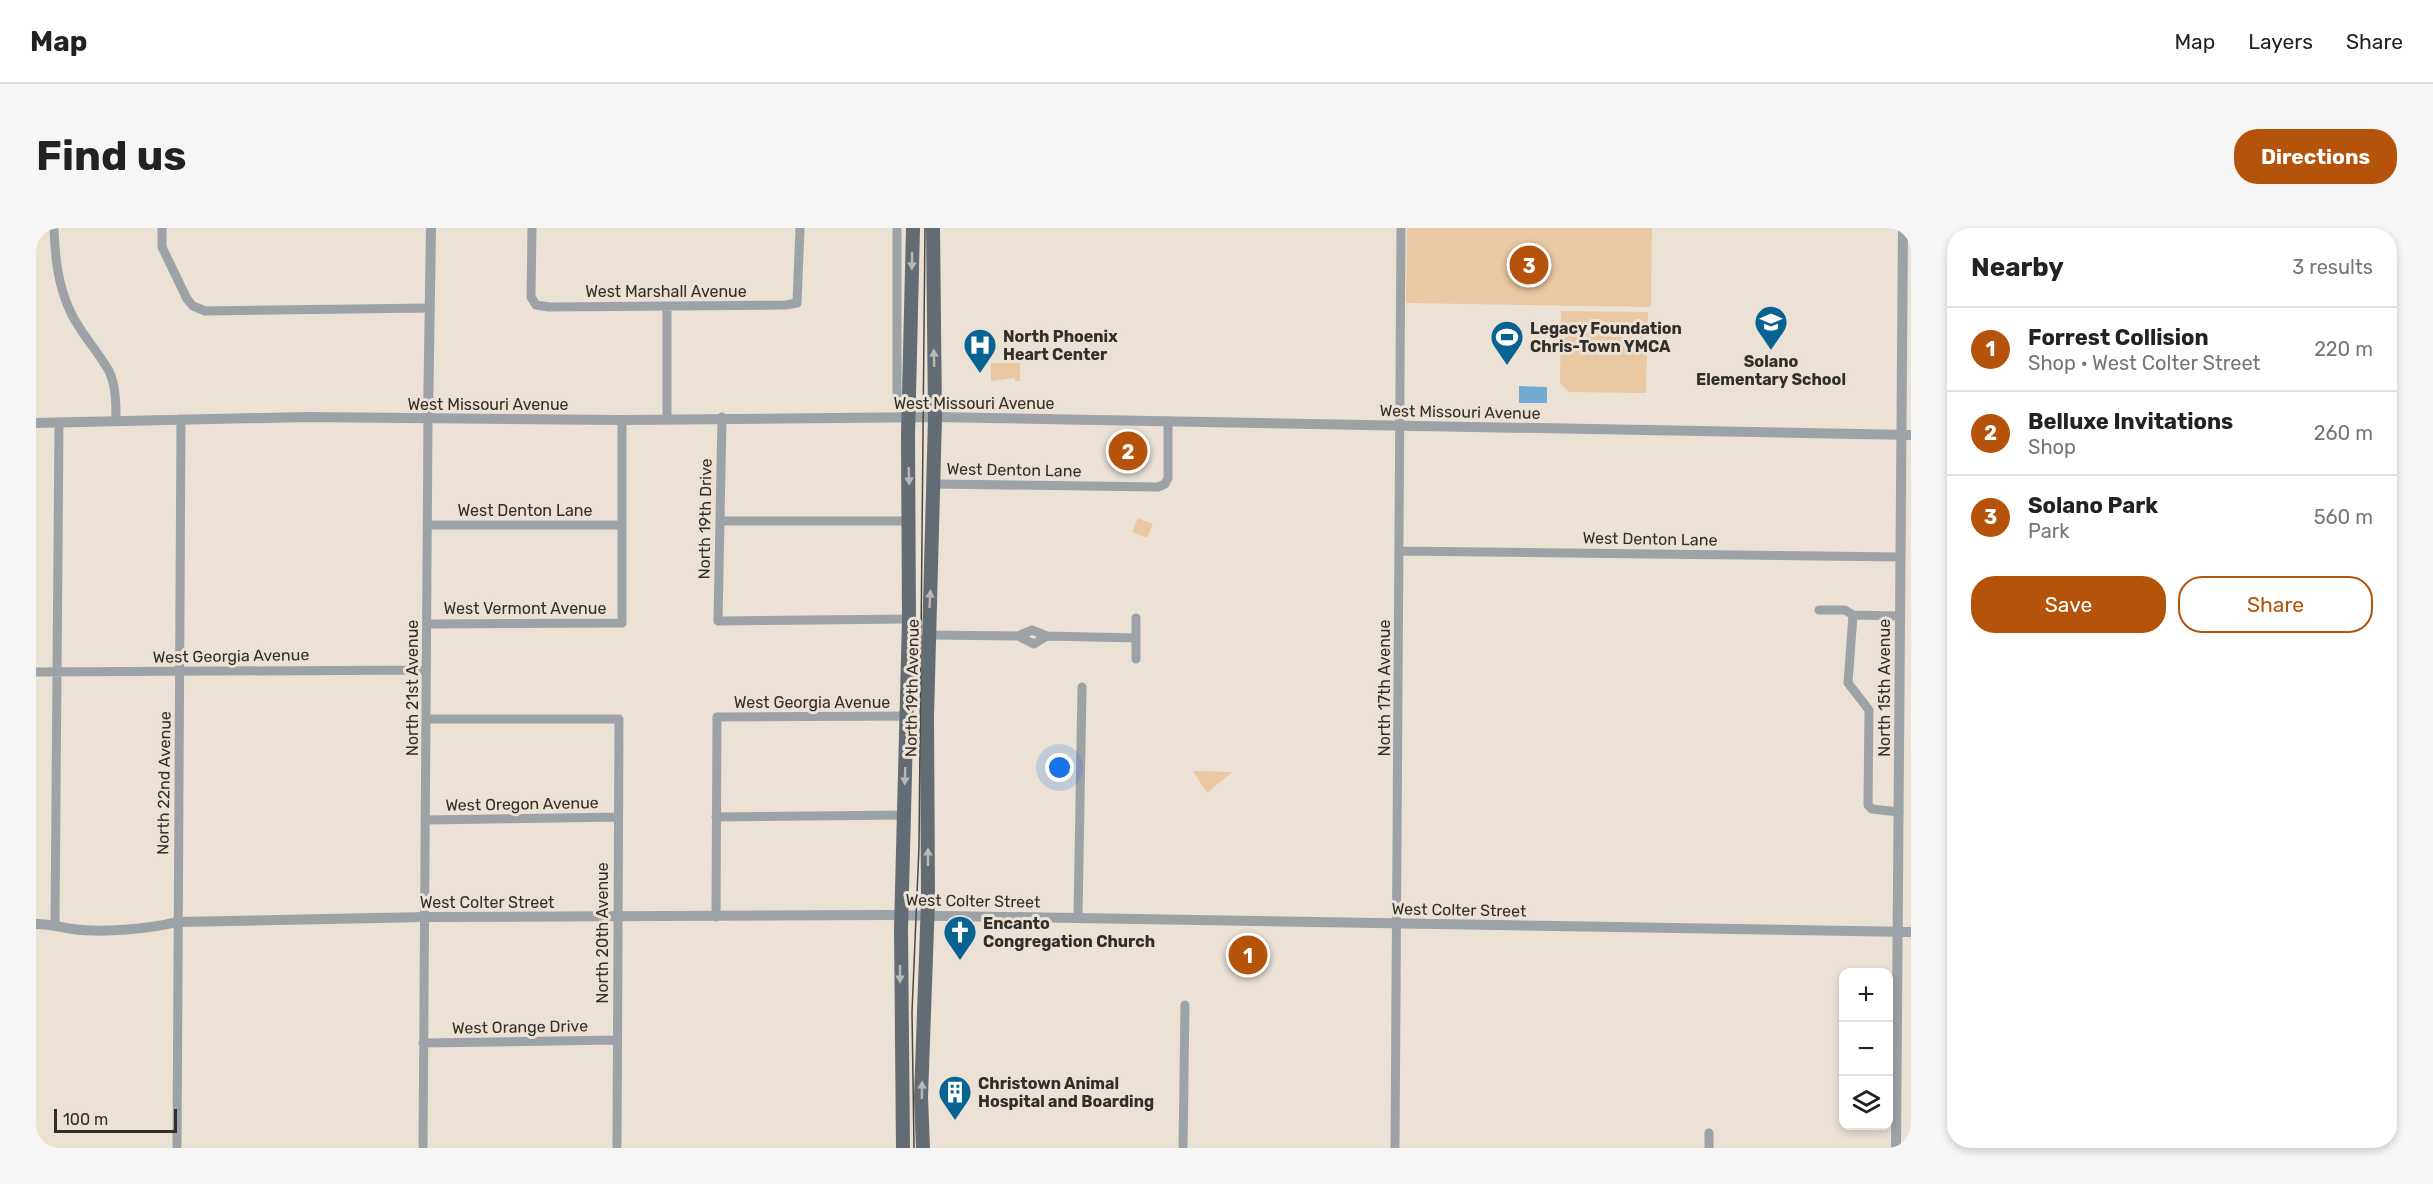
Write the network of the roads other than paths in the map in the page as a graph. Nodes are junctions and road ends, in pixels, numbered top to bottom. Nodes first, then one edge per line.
1 (54, 228) edge
2 (162, 228) edge
3 (431, 228) edge
4 (532, 228) edge
5 (800, 228) edge
6 (897, 228) edge
7 (913, 228) edge
8 (933, 228) edge
9 (1401, 228) edge
10 (1903, 228) edge
11 (667, 307) junction
12 (430, 308) junction
13 (1907, 314) edge
14 (897, 395) dead end
15 (722, 417) junction
16 (908, 417) junction
17 (935, 417) junction
18 (181, 419) junction
19 (428, 419) junction
20 (667, 419) junction
21 (622, 420) junction
22 (116, 421) junction
23 (1168, 421) junction
24 (59, 422) junction
25 (36, 423) edge
26 (1399, 427) junction
27 (1906, 435) edge
28 (934, 484) junction
29 (720, 521) junction
30 (910, 521) junction
31 (428, 525) junction
32 (621, 525) junction
33 (1400, 551) junction
34 (1900, 557) junction
35 (1819, 610) dead end
36 (1853, 615) junction
37 (1900, 616) junction
38 (1136, 618) dead end
39 (909, 619) junction
40 (428, 624) junction
41 (929, 635) junction
42 (1136, 638) junction
43 (1136, 659) dead end
44 (426, 670) junction
45 (36, 672) edge
46 (57, 672) junction
47 (181, 673) junction
48 (1082, 687) dead end
49 (908, 716) junction
50 (428, 719) junction
51 (1899, 812) junction
52 (904, 815) junction
53 (617, 817) junction
54 (716, 817) junction
55 (426, 820) junction
56 (901, 915) junction
57 (928, 916) junction
58 (426, 917) junction
59 (716, 917) junction
60 (1078, 917) junction
61 (616, 918) junction
62 (177, 922) junction
63 (1397, 923) junction
64 (36, 924) edge
65 (55, 924) junction
66 (1898, 932) junction
67 (1911, 932) edge
68 (1185, 1005) dead end
69 (617, 1040) junction
70 (423, 1043) junction
71 (1710, 1133) dead end
72 (177, 1148) edge
73 (423, 1148) edge
74 (617, 1148) edge
75 (903, 1148) edge
76 (923, 1148) edge
77 (1183, 1148) edge
78 (1395, 1148) edge
79 (1709, 1148) edge
80 (1896, 1148) edge

1 - 22 street
2 - 12 street
3 - 12 street, North 21st Avenue
4 - 11 street, West Marshall Avenue
5 - 11 street, West Marshall Avenue
6 - 14 street
7 -> 16 main road, North 19th Avenue
17 -> 8 main road, North 19th Avenue
9 - 26 street, North 17th Avenue
10 - 13 street, North 15th Avenue
11 - 20 street
12 - 19 street, North 21st Avenue
13 - 27 street, North 15th Avenue
15 - 16 street, West Missouri Avenue
15 - 20 street, West Missouri Avenue
15 - 29 street, North 19th Drive
16 - 17 street, West Missouri Avenue
16 -> 30 main road, North 19th Avenue
17 - 23 street, West Missouri Avenue
17 - 28 main road, North 19th Avenue
18 - 19 street, West Missouri Avenue
18 - 22 street, West Missouri Avenue
18 - 47 street, North 22nd Avenue
19 - 21 street, West Missouri Avenue
19 - 31 street, North 21st Avenue
20 - 21 street, West Missouri Avenue
21 - 32 street
22 - 24 street, West Missouri Avenue
23 - 26 street, West Missouri Avenue
23 - 28 street, West Denton Lane
24 - 25 street, West Missouri Avenue
24 - 46 street
26 - 27 street, West Missouri Avenue
26 - 33 street, North 17th Avenue
27 - 34 street, North 15th Avenue
41 -> 28 main road, North 19th Avenue
29 - 30 street
29 - 39 street, North 19th Drive
30 - 39 main road, North 19th Avenue
31 - 32 street, West Denton Lane
31 - 40 street, North 21st Avenue
32 - 40 street, West Vermont Avenue
33 - 34 street, West Denton Lane
33 - 63 street, North 17th Avenue
34 - 37 street, North 15th Avenue
35 - 36 street
36 - 37 street
36 - 51 street
37 - 51 street, North 15th Avenue
38 - 42 street
39 - 49 main road, North 19th Avenue
40 - 44 street, North 21st Avenue
41 - 42 street
57 -> 41 main road, North 19th Avenue
42 - 43 street
44 - 47 street, West Georgia Avenue
44 - 50 street, North 21st Avenue
45 - 46 street, West Georgia Avenue
46 - 47 street, West Georgia Avenue
46 - 65 street
47 - 62 street, North 22nd Avenue
48 - 60 street
49 -> 52 main road, North 19th Avenue
49 - 54 street, West Georgia Avenue
50 - 53 street, North 20th Avenue
50 - 55 street, North 21st Avenue
51 - 66 street, North 15th Avenue
52 - 54 street
52 - 56 main road, North 19th Avenue
53 - 55 street, West Oregon Avenue
53 - 61 street, North 20th Avenue
54 - 59 street
55 - 58 street, North 21st Avenue
56 - 57 street, West Colter Street
56 - 59 street, West Colter Street
56 -> 75 main road, North 19th Avenue
57 - 60 street, West Colter Street
76 -> 57 main road, North 19th Avenue
58 - 61 street, West Colter Street
58 - 62 street, West Colter Street
58 - 70 street, North 21st Avenue
59 - 61 street, West Colter Street
60 - 63 street, West Colter Street
61 - 69 street, North 20th Avenue
62 - 65 street, West Colter Street
62 - 72 street, North 22nd Avenue
63 - 66 street, West Colter Street
63 - 78 street, North 17th Avenue
64 - 65 street, West Colter Street
66 - 67 street, West Colter Street
66 - 80 street, North 15th Avenue
68 - 77 street
69 - 70 street, West Orange Drive
69 - 74 street, North 20th Avenue
70 - 73 street, North 21st Avenue
71 - 79 street

